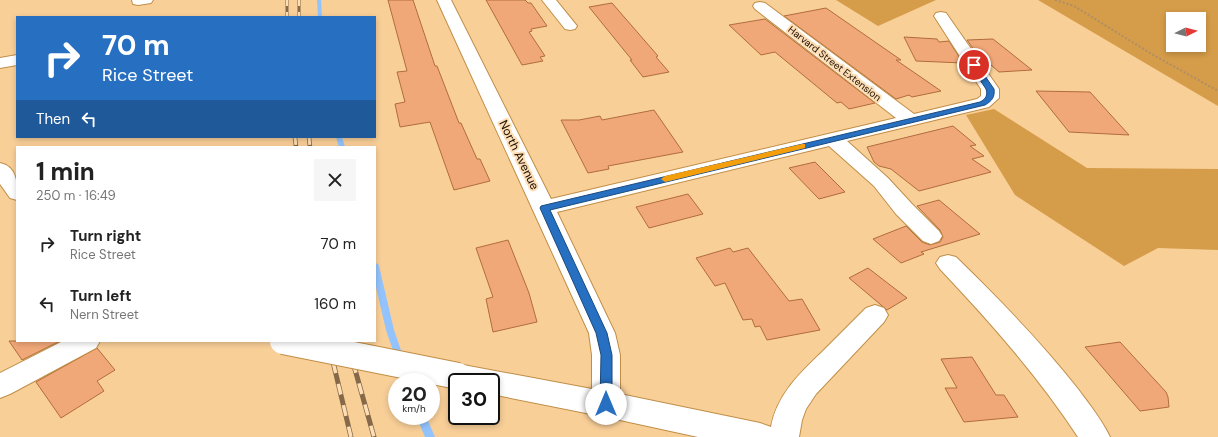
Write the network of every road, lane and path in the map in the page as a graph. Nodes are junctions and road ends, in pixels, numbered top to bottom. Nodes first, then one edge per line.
1 (444, 0) edge
2 (549, 0) edge
3 (1055, 0) edge
4 (760, 6) dead end
5 (941, 16) dead end
6 (570, 26) dead end
7 (16, 60) edge
8 (0, 63) edge
9 (1218, 91) edge
10 (910, 120) junction
11 (833, 139) junction
12 (0, 169) edge
13 (16, 192) edge
14 (544, 208) junction
15 (931, 236) dead end
16 (948, 263) dead end
17 (875, 315) dead end
18 (85, 342) edge
19 (288, 342) edge
20 (0, 386) edge
21 (606, 404) junction
22 (760, 437) edge
23 (784, 437) edge
24 (1095, 437) edge

1 - 14 street, North Avenue
2 - 6 street
3 - 9 path
4 - 10 street, Harvard Street Extension
5 - 10 street
7 - 8 street
10 - 11 street
11 - 14 street
11 - 15 street
12 - 13 street
14 - 21 street, North Avenue
16 - 24 street
17 - 23 street
18 - 20 street
19 - 21 street, bridge
21 - 22 street

